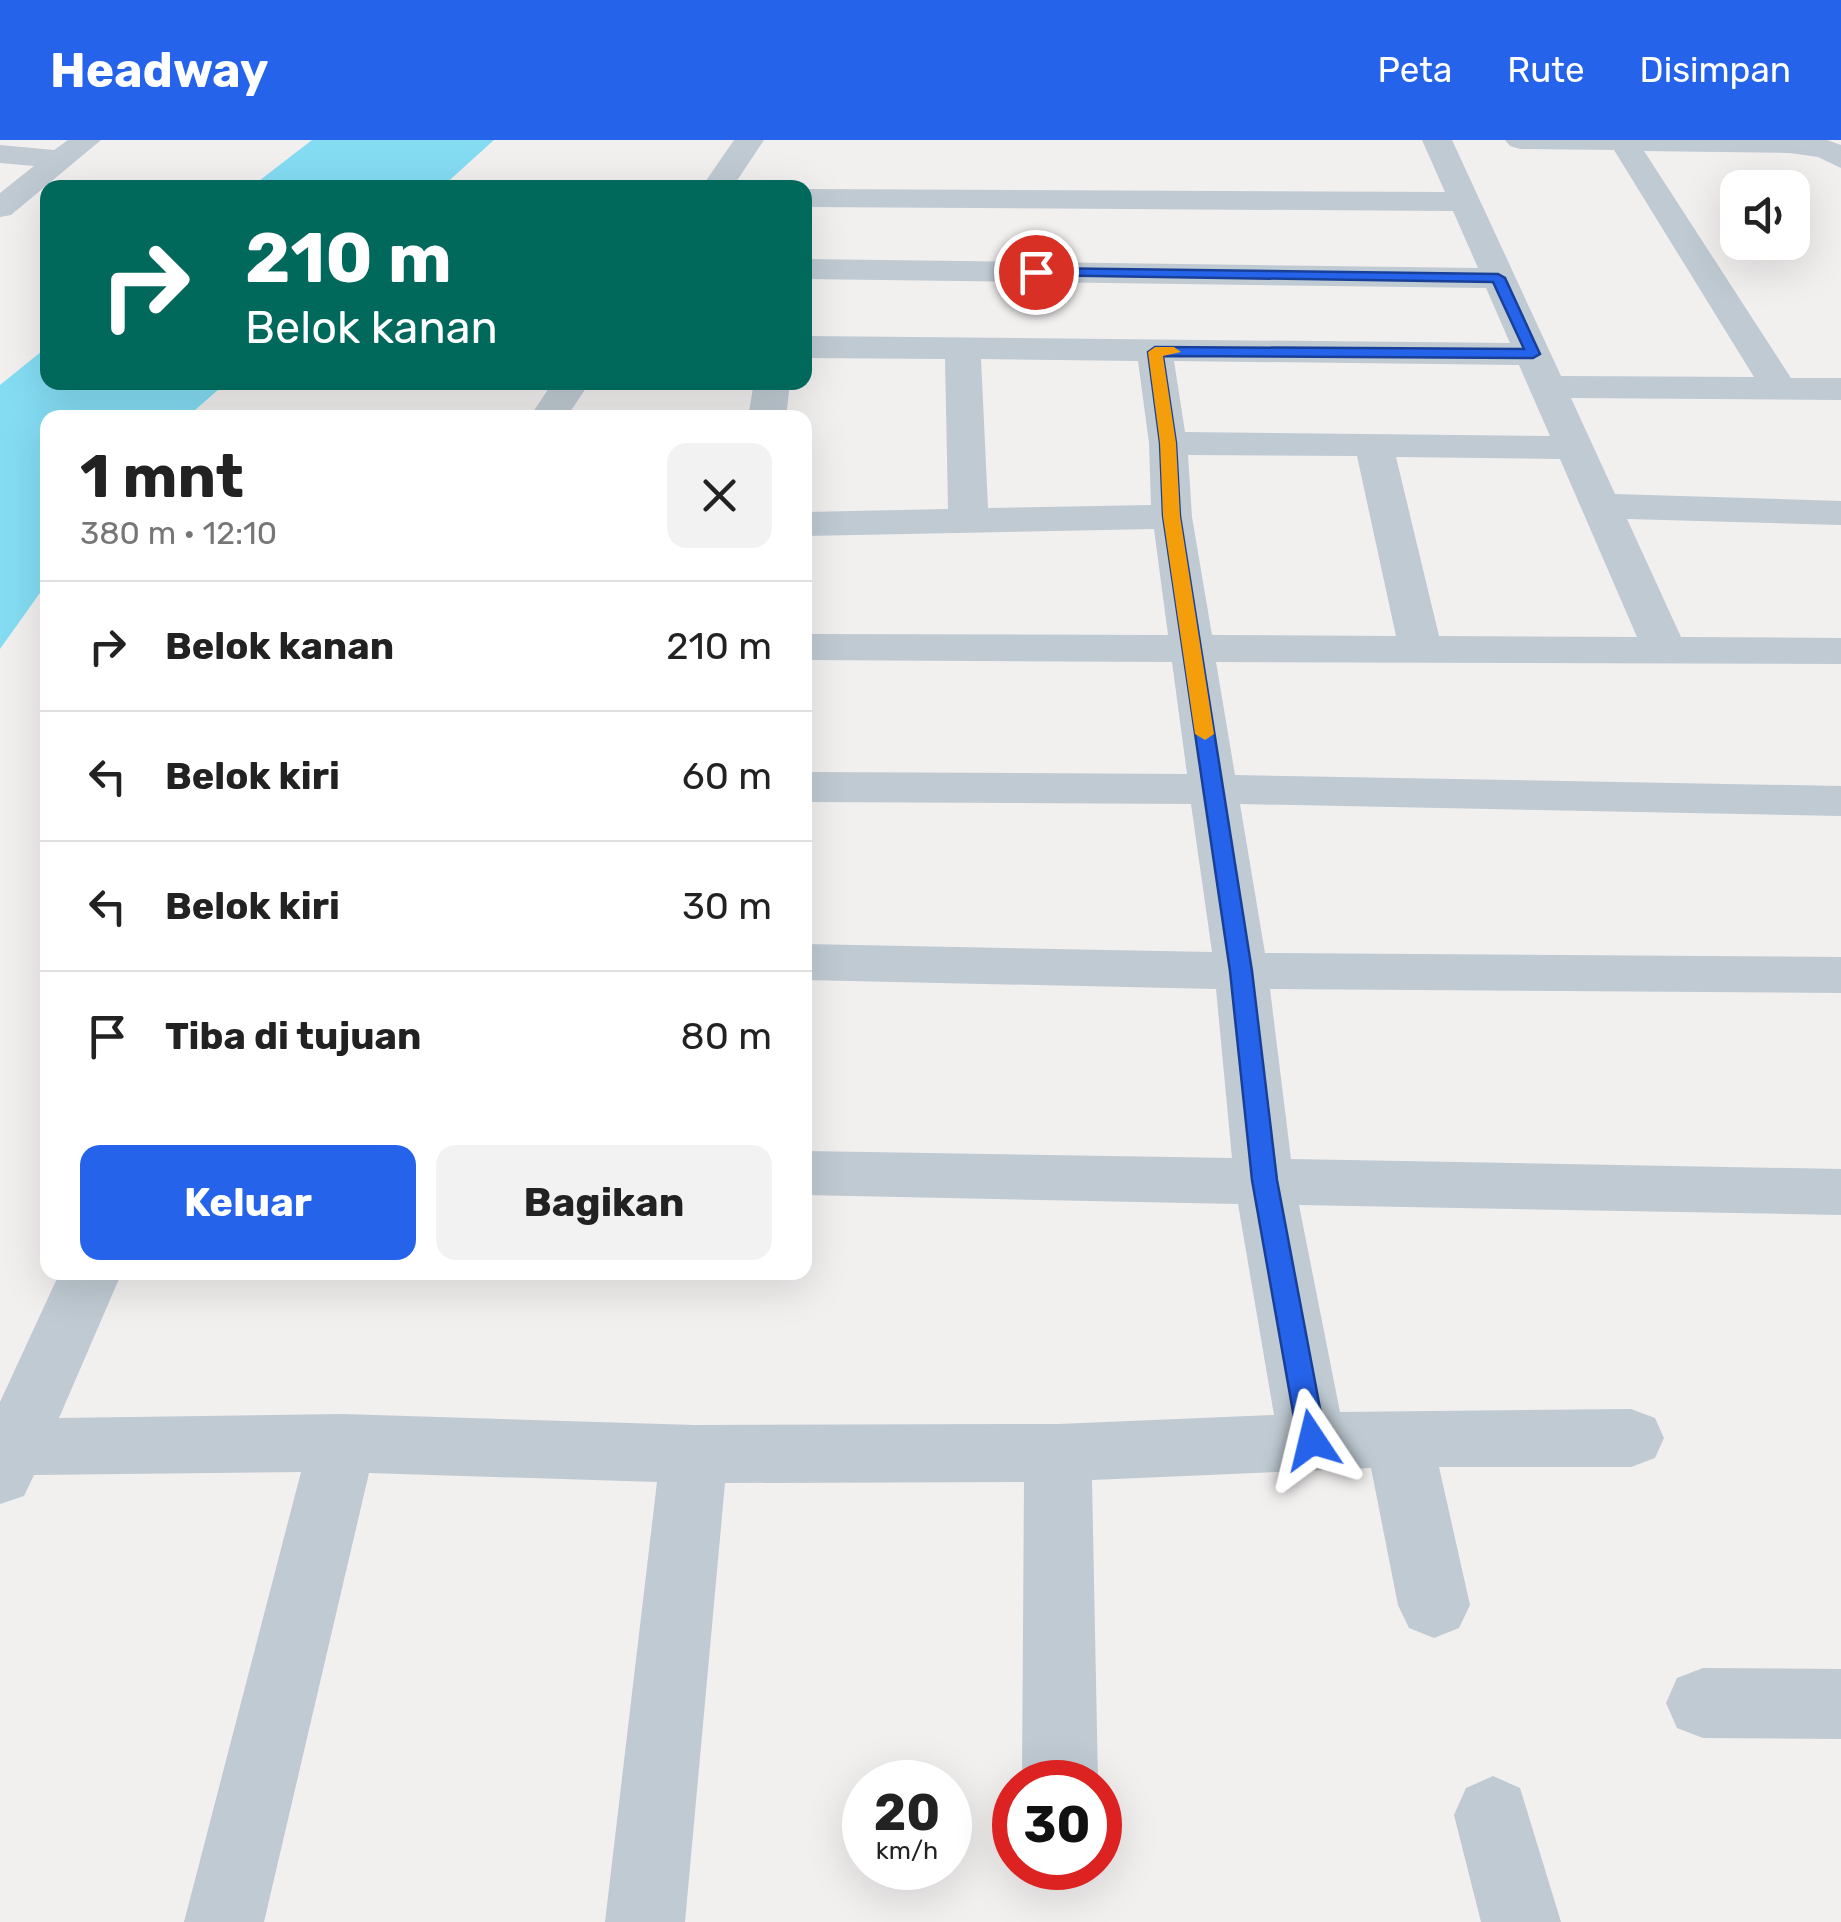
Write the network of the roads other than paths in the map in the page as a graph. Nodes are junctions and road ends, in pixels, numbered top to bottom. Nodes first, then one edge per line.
1 (749, 140) edge
2 (1437, 140) edge
3 (1520, 140) edge
4 (1622, 141) edge
5 (74, 150) edge
6 (0, 154) edge
7 (1841, 160) edge
8 (722, 180) edge
9 (8, 196) edge
10 (812, 198) edge
11 (1465, 202) junction
12 (812, 269) edge
13 (1498, 278) junction
14 (812, 348) edge
15 (963, 348) junction
16 (1155, 352) junction
17 (1541, 370) junction
18 (1779, 388) junction
19 (1841, 389) edge
20 (1168, 443) junction
21 (1374, 445) junction
22 (1572, 448) junction
23 (1600, 506) junction
24 (1841, 513) edge
25 (1172, 516) junction
26 (968, 523) junction
27 (812, 524) edge
28 (812, 648) edge
29 (1194, 650) junction
30 (1841, 651) edge
31 (1421, 652) junction
32 (1666, 652) junction
33 (812, 787) edge
34 (1212, 789) junction
35 (1841, 801) edge
36 (812, 962) edge
37 (1241, 971) junction
38 (1841, 975) edge
39 (812, 1173) edge
40 (1264, 1180) junction
41 (1841, 1192) edge
42 (88, 1280) edge
43 (1399, 1438) junction
44 (1631, 1438) dead end
45 (1312, 1440) junction
46 (342, 1444) junction
47 (1058, 1452) junction
48 (694, 1454) junction
49 (6, 1461) edge
50 (1434, 1604) dead end
51 (1703, 1703) dead end
52 (1841, 1704) edge
53 (1060, 1760) edge
54 (1493, 1815) dead end
55 (224, 1922) edge
56 (645, 1922) edge
57 (1521, 1922) edge

1 - 8 street
2 - 11 street
3 - 4 street
4 - 7 street
4 - 18 street
5 - 6 street
5 - 9 street
10 - 11 street
11 - 13 street
12 - 13 street
13 - 17 street
14 - 15 street
15 - 16 street
15 - 26 street
16 - 17 street
16 - 20 street
17 - 18 street
17 - 22 street
18 - 19 street
20 - 21 street
20 - 25 street
21 - 22 street
21 - 31 street
22 - 23 street
23 - 24 street
23 - 32 street
25 - 26 street
25 - 29 street
26 - 27 street
28 - 29 street
29 - 31 street
29 - 34 street
30 - 32 street
31 - 32 street
33 - 34 street
34 - 35 street
34 - 37 street
36 - 37 street
37 - 38 street
37 - 40 street
39 - 40 street
40 - 41 street
40 - 45 street
42 - 49 street
43 - 44 street
43 - 45 street
43 - 50 street
45 - 47 street
46 - 48 street
46 - 49 street
46 - 55 street
47 - 48 street
47 - 53 street
48 - 56 street
51 - 52 street
54 - 57 street

